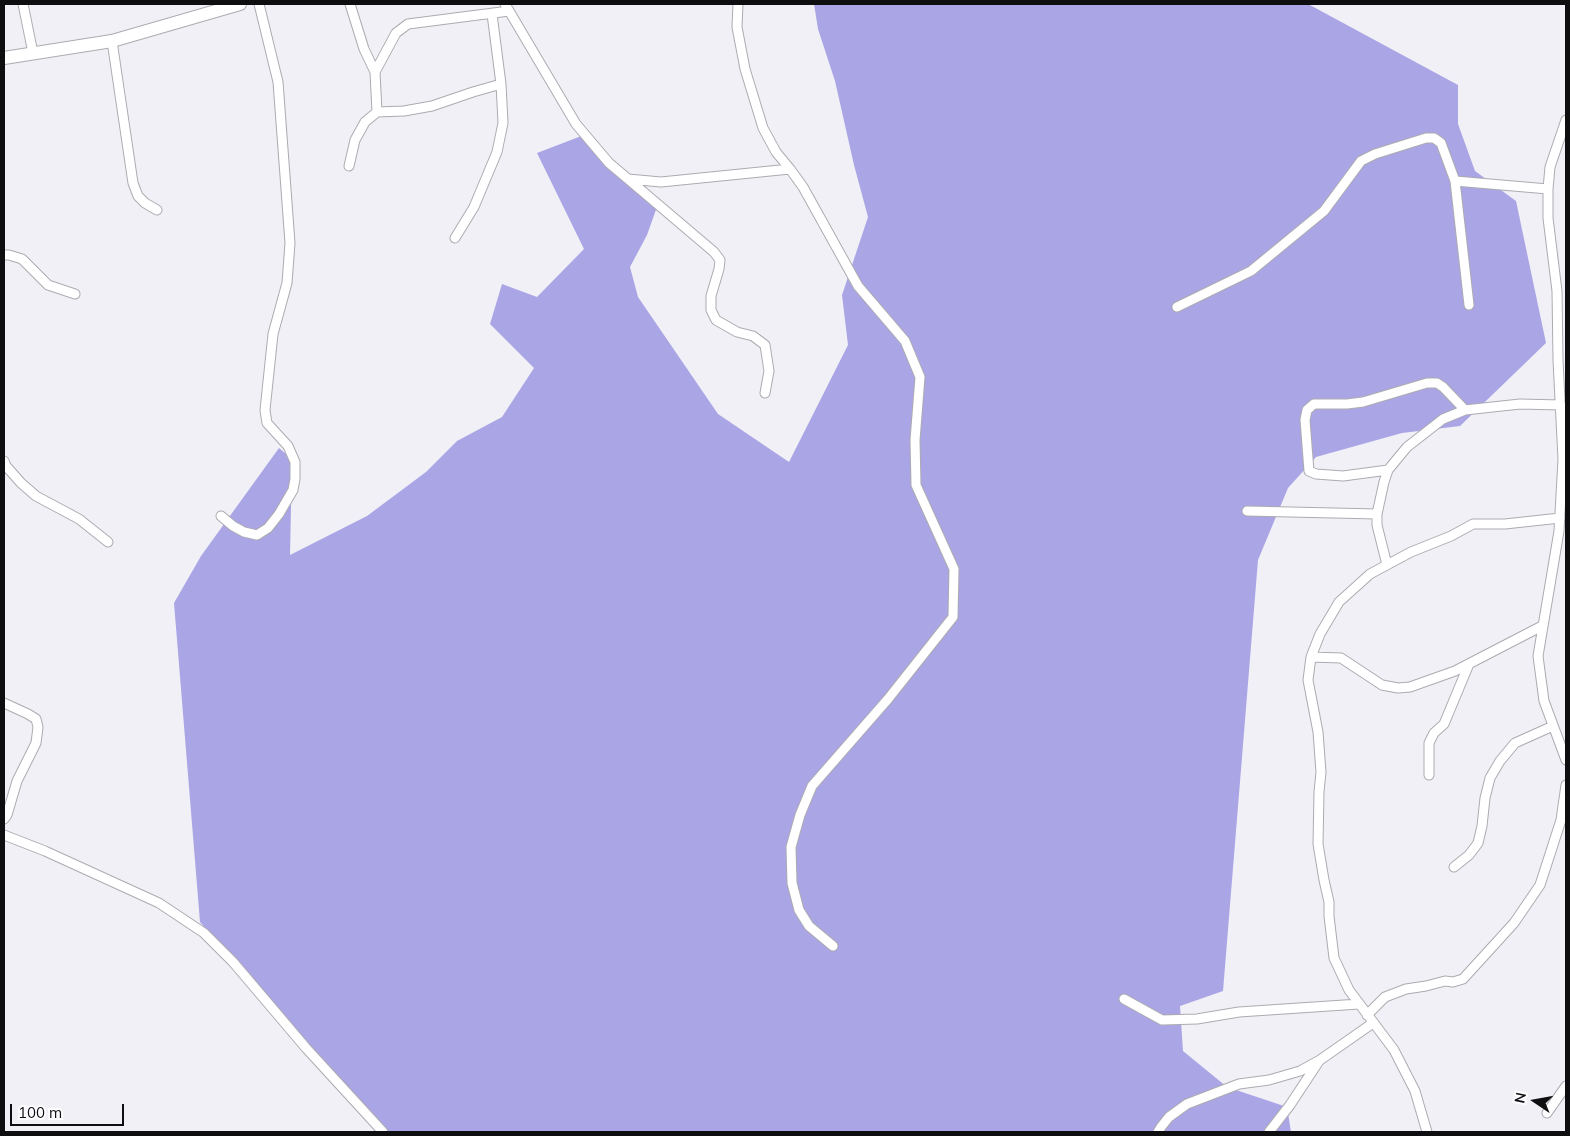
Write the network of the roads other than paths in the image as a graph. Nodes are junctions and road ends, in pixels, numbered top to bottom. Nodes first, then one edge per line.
1 (24, 4) edge
2 (240, 4) edge
3 (259, 4) edge
4 (350, 4) edge
5 (738, 4) edge
6 (507, 7) edge
7 (492, 14) junction
8 (112, 40) junction
9 (33, 53) junction
10 (4, 58) edge
11 (375, 72) junction
12 (501, 84) junction
13 (377, 112) junction
14 (1566, 120) edge
15 (1557, 146) junction
16 (1566, 151) edge
17 (349, 166) dead end
18 (790, 169) junction
19 (628, 179) junction
20 (1455, 182) junction
21 (1548, 189) junction
22 (157, 210) dead end
23 (455, 238) dead end
24 (4, 255) edge
25 (1562, 290) edge
26 (75, 294) dead end
27 (1469, 304) dead end
28 (1177, 307) dead end
29 (1562, 326) edge
30 (765, 393) dead end
31 (1561, 405) junction
32 (1465, 410) junction
33 (1564, 429) edge
34 (4, 461) edge
35 (1388, 470) junction
36 (1246, 511) dead end
37 (1377, 514) junction
38 (221, 516) dead end
39 (1560, 518) junction
40 (108, 542) dead end
41 (1387, 565) junction
42 (1542, 626) junction
43 (1311, 657) junction
44 (1469, 664) junction
45 (4, 703) edge
46 (1553, 726) junction
47 (1566, 760) edge
48 (1429, 775) dead end
49 (1566, 785) edge
50 (4, 819) edge
51 (4, 835) edge
52 (1454, 867) dead end
53 (834, 946) dead end
54 (1124, 999) dead end
55 (1359, 1004) junction
56 (1370, 1019) junction
57 (1320, 1060) junction
58 (1566, 1086) edge
59 (1547, 1113) dead end
60 (383, 1132) edge
61 (1158, 1132) edge
62 (1269, 1132) edge
63 (1427, 1132) edge

1 - 9 street
2 - 8 main road
3 - 38 street
4 - 11 street
5 - 18 street
6 - 7 street
6 - 19 street
7 - 11 street
7 - 12 street
8 - 9 main road
8 - 22 street
9 - 10 main road
11 - 13 street
12 - 13 street
12 - 23 street
13 - 17 street
14 - 15 street
15 - 16 street
15 - 21 street
18 - 19 street
18 - 53 street
19 - 30 street
20 - 21 street
20 - 27 street
20 - 28 street
21 - 25 street
24 - 26 street
25 - 29 street
29 - 31 street
31 - 32 street
31 - 33 street
32 - 35 street
32 - 35 street
33 - 39 street
34 - 40 street
35 - 37 street
36 - 37 street
37 - 41 street
39 - 41 street
39 - 42 street
41 - 43 street
42 - 44 street
42 - 46 street
43 - 44 street
43 - 55 street
44 - 48 street
45 - 50 street
46 - 47 street
46 - 52 street
49 - 56 street
51 - 60 street
54 - 55 street
55 - 56 street
56 - 57 street
56 - 63 street
57 - 61 street
57 - 62 street
58 - 59 street

